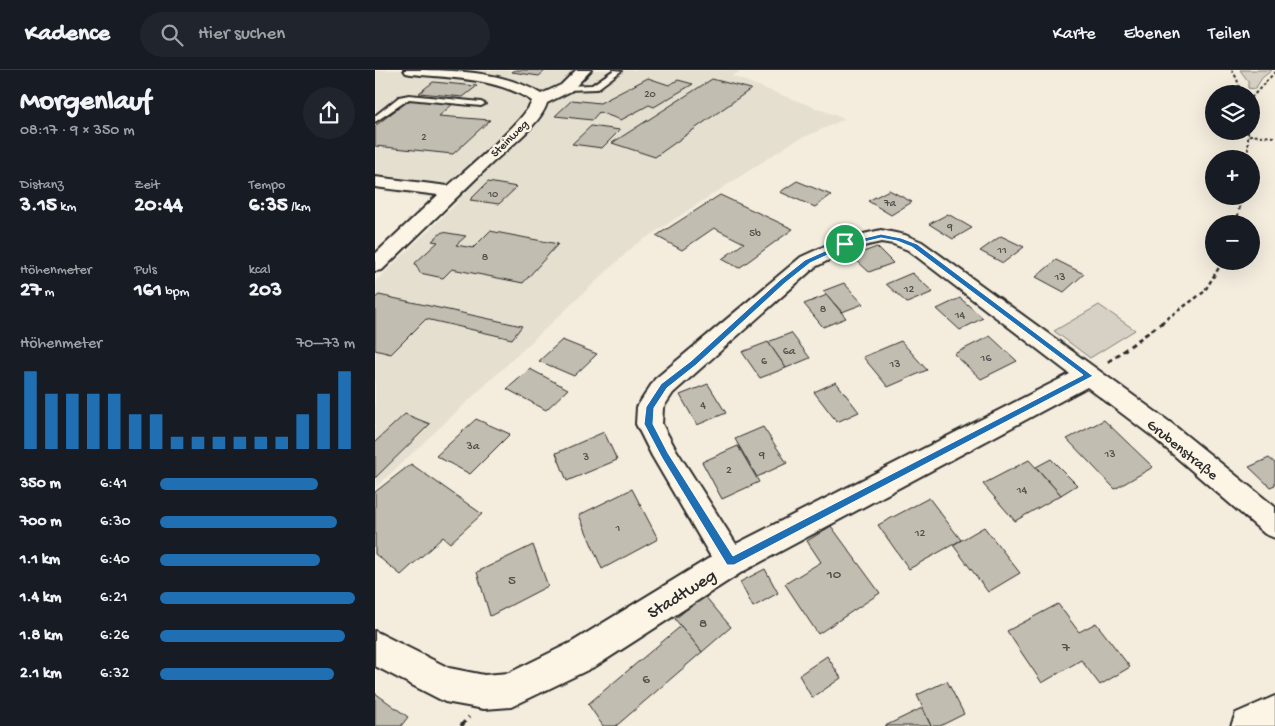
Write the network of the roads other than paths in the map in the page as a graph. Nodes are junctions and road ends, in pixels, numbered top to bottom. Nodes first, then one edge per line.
1 (411, 70) edge
2 (584, 70) edge
3 (617, 71) dead end
4 (566, 88) junction
5 (540, 100) junction
6 (481, 104) dead end
7 (375, 120) edge
8 (375, 182) edge
9 (454, 192) junction
10 (375, 265) edge
11 (1089, 376) junction
12 (1275, 525) edge
13 (731, 562) junction
14 (375, 648) edge
15 (1275, 714) edge
16 (1249, 726) edge

1 - 5 street
2 - 4 street
3 - 4 lane
4 - 5 street
5 - 9 street, Steinweg
6 - 7 lane
8 - 9 street
9 - 10 street, Steinweg
11 - 12 street, Grubenstraße
11 - 13 street, Stadtweg
11 - 13 street, Grubenstraße
13 - 14 street, Stadtweg
15 - 16 street

